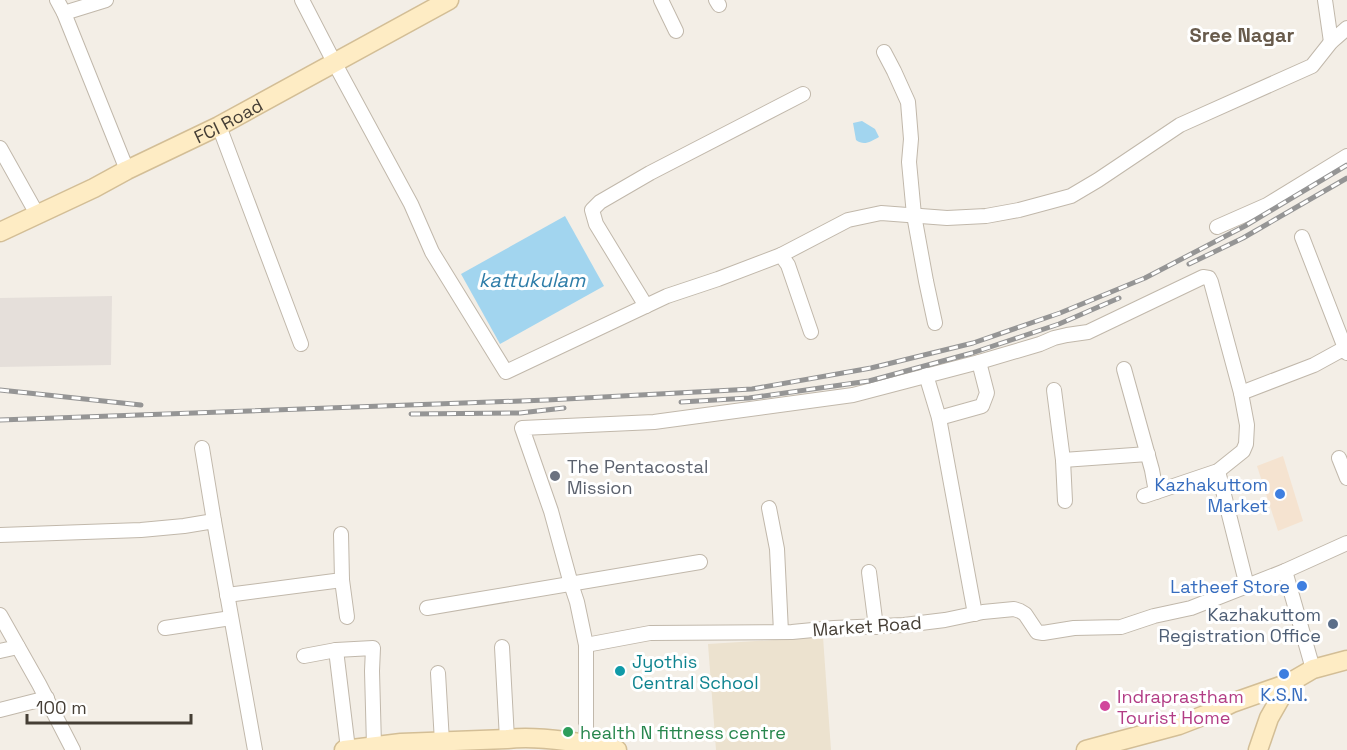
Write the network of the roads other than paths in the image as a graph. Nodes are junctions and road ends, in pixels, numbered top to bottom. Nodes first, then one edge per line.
1 (57, 0) edge
2 (106, 0) edge
3 (302, 0) edge
4 (449, 0) edge
5 (661, 0) edge
6 (1325, 0) edge
7 (427, 5) edge
8 (64, 13) junction
9 (1347, 28) edge
10 (676, 31) dead end
11 (1331, 42) junction
12 (884, 52) dead end
13 (333, 62) junction
14 (803, 94) dead end
15 (219, 126) junction
16 (0, 148) edge
17 (1347, 156) edge
18 (127, 170) junction
19 (37, 214) junction
20 (914, 215) junction
21 (1217, 227) dead end
22 (0, 232) edge
23 (1302, 237) dead end
24 (780, 255) junction
25 (646, 306) junction
26 (935, 323) dead end
27 (811, 332) dead end
28 (301, 344) dead end
29 (1346, 351) edge
30 (979, 362) junction
31 (1124, 369) dead end
32 (926, 375) junction
33 (1054, 390) dead end
34 (1241, 393) junction
35 (939, 418) junction
36 (202, 448) dead end
37 (1148, 454) junction
38 (1339, 458) dead end
39 (1063, 460) junction
40 (1218, 471) junction
41 (1347, 478) edge
42 (1065, 501) dead end
43 (769, 508) dead end
44 (214, 520) junction
45 (341, 534) dead end
46 (0, 535) edge
47 (1347, 543) edge
48 (700, 562) dead end
49 (1285, 571) junction
50 (869, 572) dead end
51 (342, 580) junction
52 (571, 584) junction
53 (1247, 586) junction
54 (227, 596) junction
55 (427, 608) dead end
56 (975, 614) junction
57 (0, 615) edge
58 (347, 617) dead end
59 (231, 618) junction
60 (876, 627) junction
61 (165, 628) dead end
62 (781, 632) junction
63 (586, 645) junction
64 (18, 647) junction
65 (502, 647) dead end
66 (336, 650) junction
67 (0, 651) edge
68 (304, 656) dead end
69 (1347, 660) edge
70 (1313, 669) junction
71 (438, 673) dead end
72 (1289, 683) junction
73 (47, 698) junction
74 (1232, 703) junction
75 (0, 710) edge
76 (1269, 717) junction
77 (507, 739) junction
78 (586, 743) junction
79 (430, 745) edge
80 (358, 749) edge
81 (74, 750) edge
82 (255, 750) edge
83 (616, 750) edge
84 (1086, 750) edge
85 (1258, 750) edge

1 - 8 street
2 - 8 street
3 - 13 street
4 - 7 main road, FCI Road
5 - 10 street
6 - 11 street
7 - 13 main road, FCI Road
8 - 18 street
9 - 11 street
11 - 20 street
12 - 20 street
13 - 15 main road, FCI Road
13 - 25 street
14 - 25 street
15 - 18 main road, FCI Road
15 - 28 street
16 - 19 street
17 - 21 street
18 - 19 main road, FCI Road
19 - 22 main road, FCI Road
20 - 24 street
20 - 26 street
23 - 29 street
24 - 25 street
24 - 27 street
29 - 34 street
30 - 32 street
30 - 34 street
30 - 35 street
31 - 37 street
32 - 35 street
32 - 52 street
33 - 39 street
34 - 40 street
35 - 56 street
36 - 44 street
37 - 39 street
37 - 40 street
38 - 41 street
39 - 42 street
40 - 53 street
43 - 62 street
44 - 46 street
44 - 54 street
45 - 51 street
47 - 49 street, Market Road
48 - 52 street
49 - 53 street, Market Road
49 - 70 street
50 - 60 street
51 - 54 street
51 - 58 street
52 - 55 street
52 - 63 street
53 - 56 street, Market Road
54 - 59 street
56 - 60 street, Market Road
57 - 64 street
59 - 61 street
59 - 82 street
60 - 62 street, Market Road
62 - 63 street, Market Road
63 - 78 street
64 - 67 street
64 - 73 street
65 - 77 street
66 - 68 street
66 - 80 street
66 - 80 street
69 - 70 main road
70 - 72 main road
71 - 79 street
72 - 74 main road
72 - 76 main road
73 - 75 street
73 - 81 street
74 - 76 main road
74 - 84 main road
76 - 85 main road
77 - 78 main road
77 - 79 main road
78 - 83 main road
79 - 80 main road

